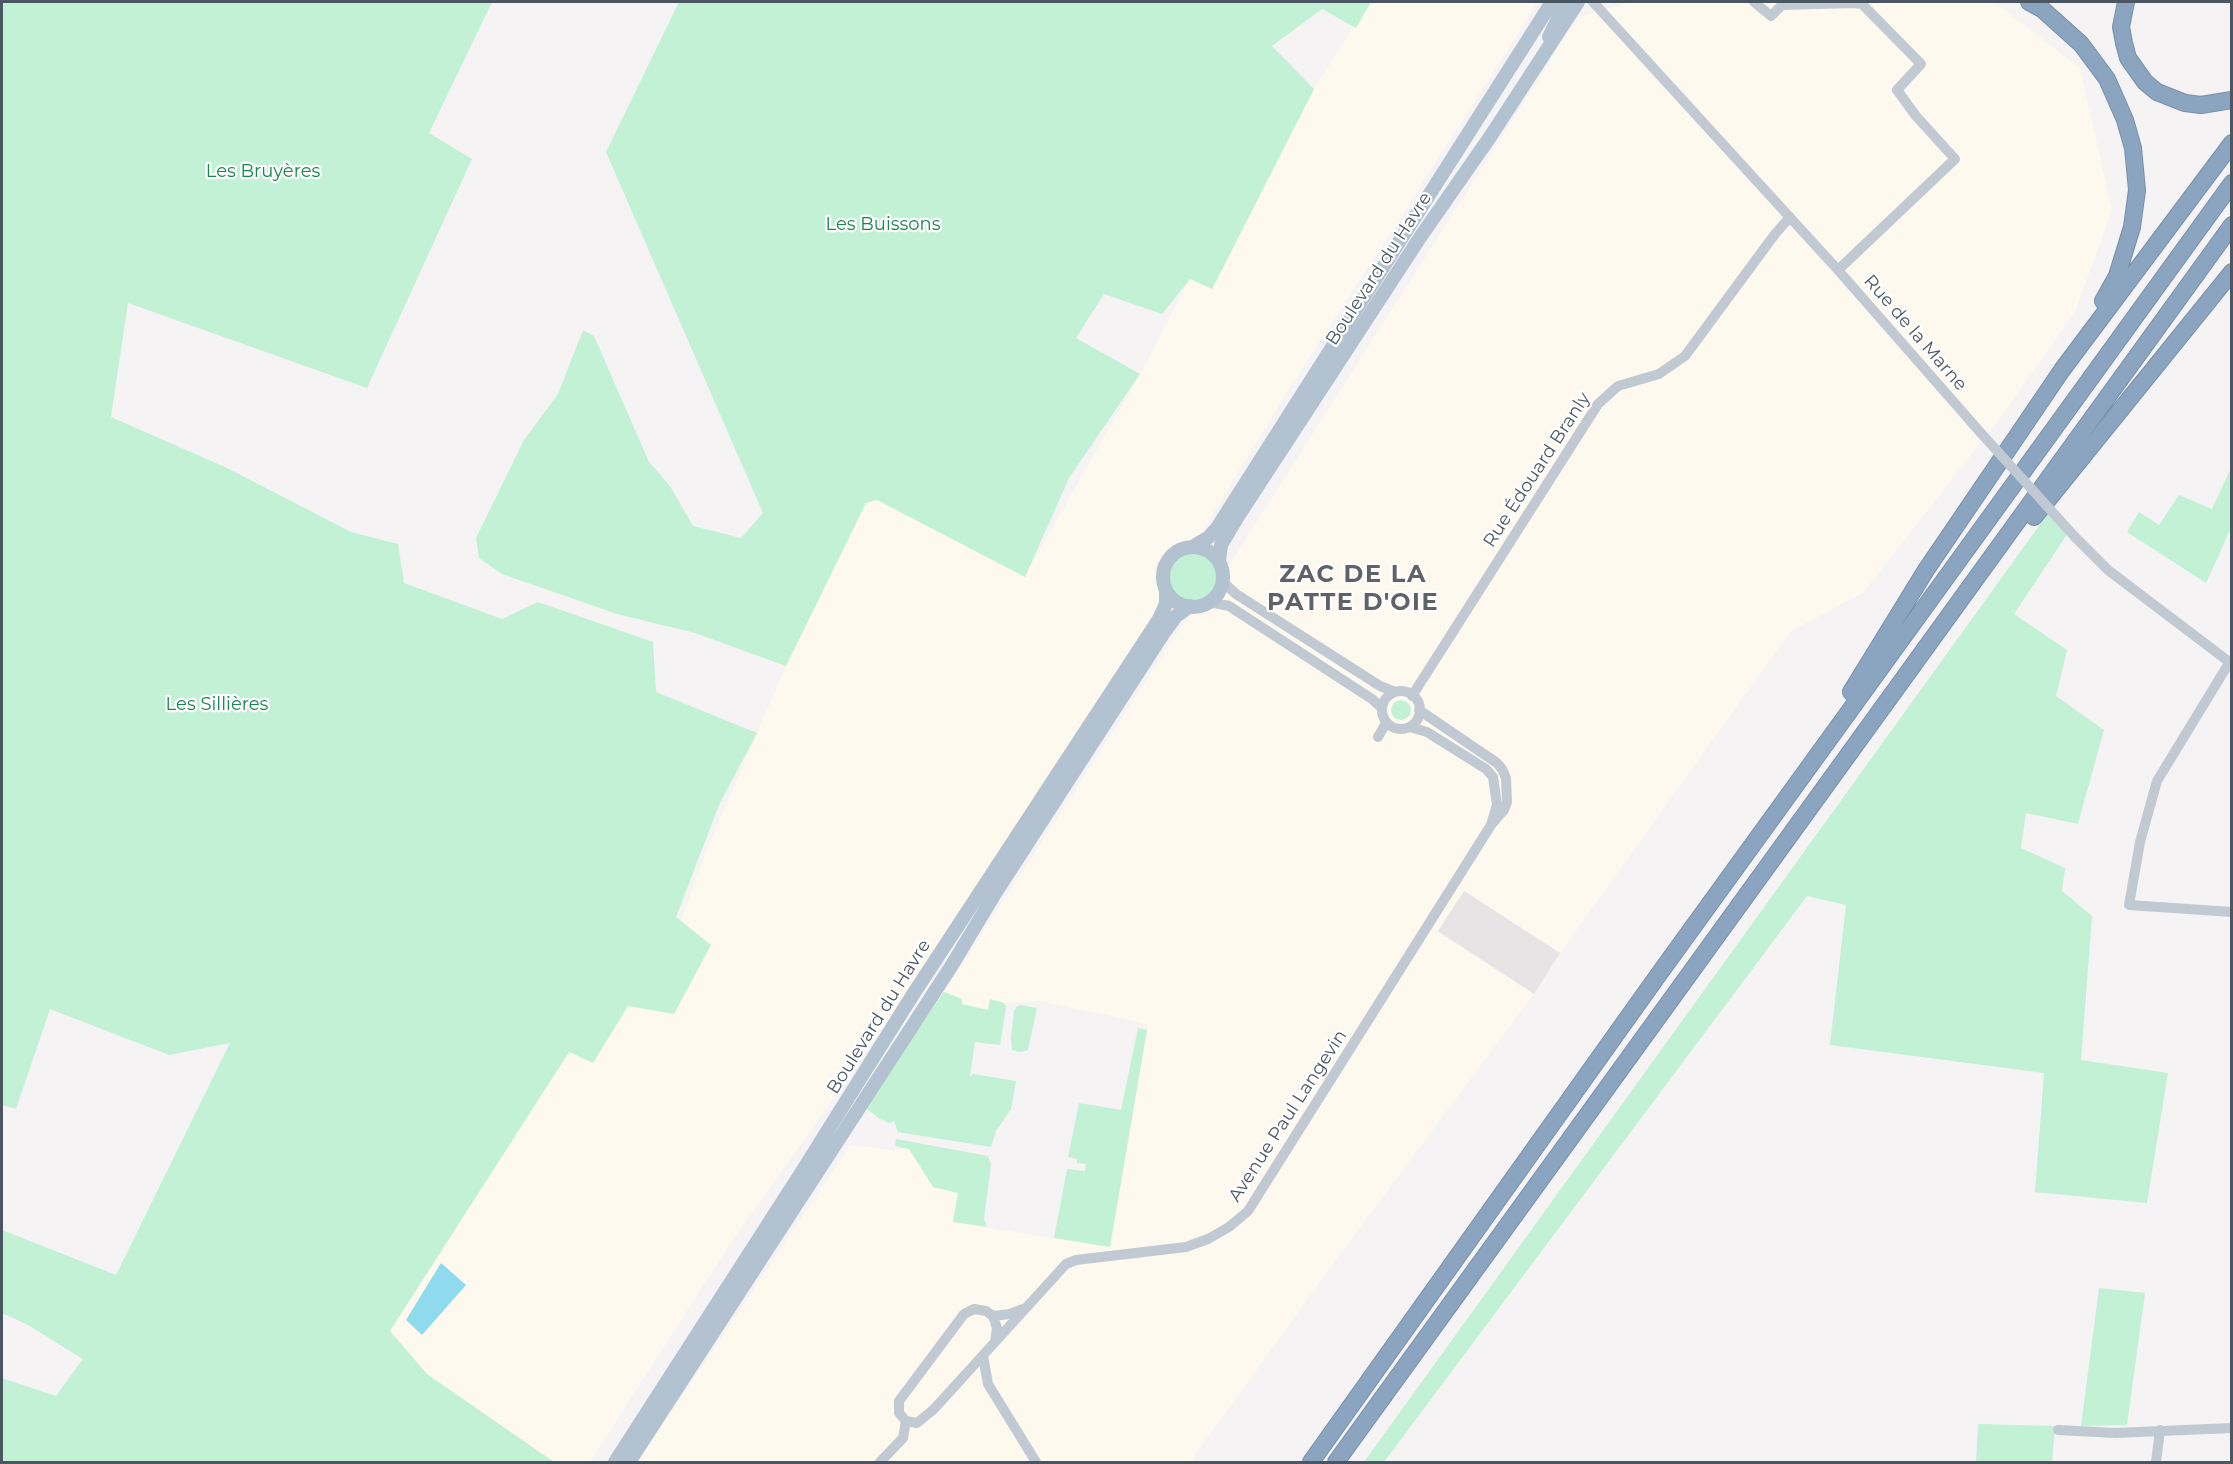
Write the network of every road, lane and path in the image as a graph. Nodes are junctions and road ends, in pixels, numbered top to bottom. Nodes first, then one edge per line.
1 (1552, 2) edge
2 (1566, 2) edge
3 (1578, 2) edge
4 (1593, 2) edge
5 (1754, 2) edge
6 (2029, 2) edge
7 (2126, 2) edge
8 (1538, 64) junction
9 (2232, 100) edge
10 (2232, 143) edge
11 (2232, 183) edge
12 (1790, 217) junction
13 (2232, 225) edge
14 (1838, 270) junction
15 (2231, 272) edge
16 (2062, 370) junction
17 (1194, 546) junction
18 (1219, 561) junction
19 (1989, 563) junction
20 (1223, 582) junction
21 (1166, 590) junction
22 (1209, 602) junction
23 (1190, 606) junction
24 (2230, 664) edge
25 (1395, 692) junction
26 (1412, 696) junction
27 (1382, 708) junction
28 (1419, 710) junction
29 (1386, 723) junction
30 (1410, 727) junction
31 (1834, 732) junction
32 (1378, 737) dead end
33 (1491, 825) junction
34 (2232, 912) edge
35 (1026, 1307) junction
36 (993, 1316) junction
37 (995, 1342) junction
38 (983, 1356) junction
39 (906, 1421) junction
40 (2232, 1428) edge
41 (2058, 1430) dead end
42 (2160, 1430) junction
43 (615, 1462) edge
44 (629, 1462) edge
45 (880, 1462) edge
46 (1036, 1462) edge
47 (1311, 1462) edge
48 (1336, 1462) edge
49 (2156, 1462) edge

1 - 17 main road, Boulevard du Havre
2 - 8 main road
3 - 8 main road, Boulevard du Havre
4 - 12 street, Rue de la Marne
5 - 14 street
6 - 16 highway
7 - 9 highway
8 - 18 main road, Boulevard du Havre
10 - 16 highway
11 - 31 highway
12 - 14 street, Rue de la Marne
12 - 26 street, Rue Édouard Branly
13 - 19 highway
14 - 24 street, Rue de la Marne, bridge
15 - 19 highway
16 - 31 highway
17 - 18 main road
17 - 21 main road, Boulevard du Havre
18 - 20 main road, Boulevard du Havre
19 - 48 highway
20 - 22 main road
20 - 25 street
21 - 23 main road
21 - 43 main road, Boulevard du Havre
22 - 23 main road
22 - 27 street
23 - 44 main road, Boulevard du Havre
24 - 34 street
25 - 26 street
25 - 27 street
26 - 28 street
27 - 29 street
28 - 30 street
28 - 33 street, Avenue Paul Langevin
29 - 30 street
29 - 32 street
30 - 33 street
31 - 47 highway
33 - 35 street, Avenue Paul Langevin
35 - 36 street
35 - 37 street, Avenue Paul Langevin
36 - 37 street
36 - 39 street
37 - 38 street, Avenue Paul Langevin
38 - 39 street, Avenue Paul Langevin
38 - 46 street
39 - 45 street
40 - 42 street
41 - 42 street
42 - 49 street

